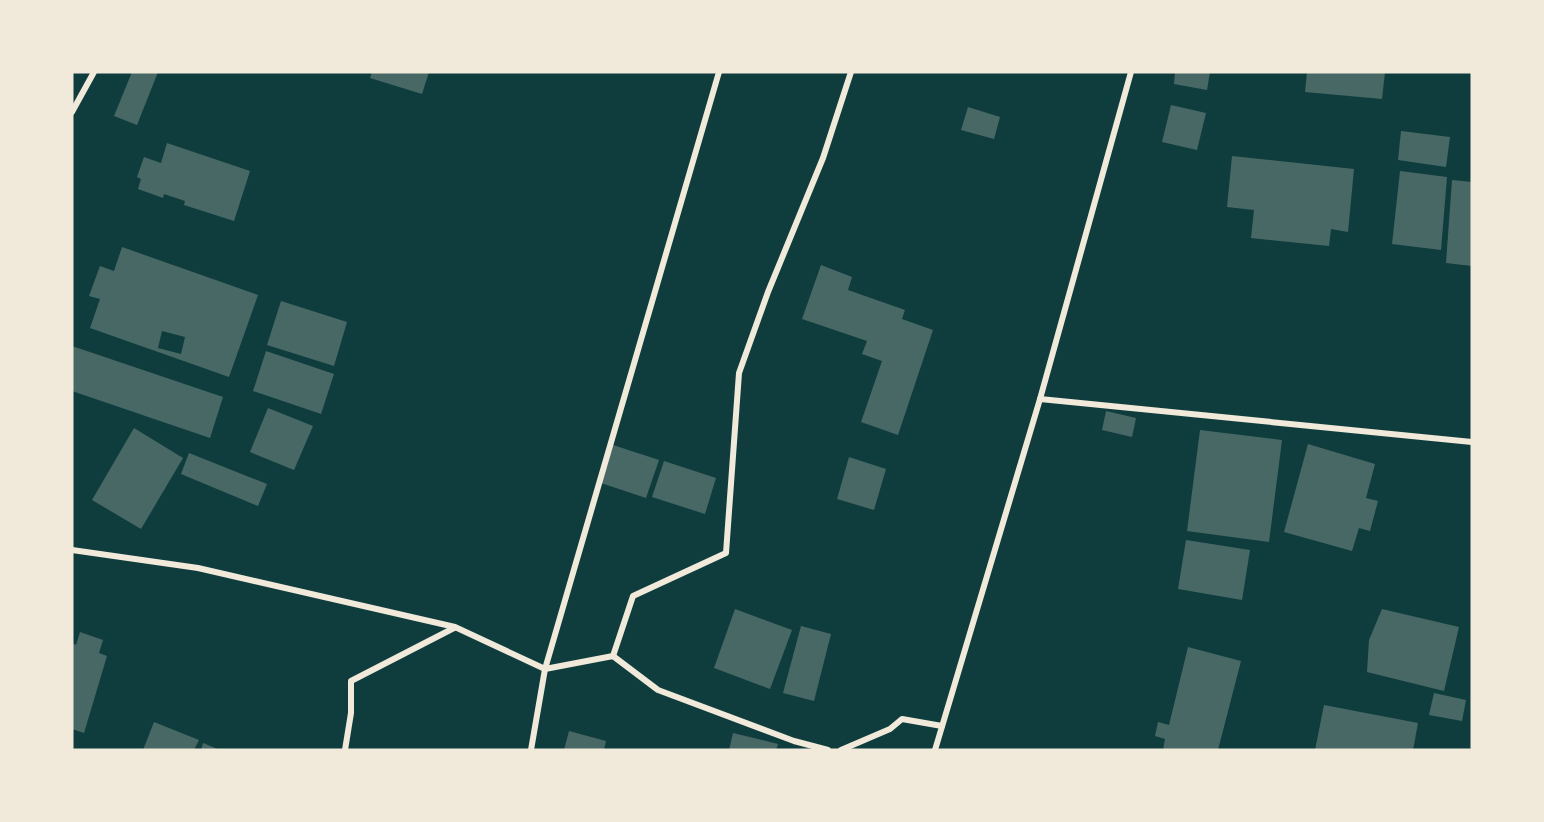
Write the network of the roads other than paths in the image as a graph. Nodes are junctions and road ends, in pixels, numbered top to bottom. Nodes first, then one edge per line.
1 (94, 72) edge
2 (719, 72) edge
3 (851, 72) edge
4 (1131, 72) edge
5 (72, 112) edge
6 (1040, 399) junction
7 (1472, 442) edge
8 (72, 550) edge
9 (455, 627) junction
10 (613, 656) junction
11 (545, 669) junction
12 (942, 726) junction
13 (345, 750) edge
14 (531, 750) edge
15 (828, 750) edge
16 (841, 750) edge
17 (935, 750) edge

1 - 5 street
2 - 11 street
3 - 10 street
4 - 6 street
6 - 7 street
6 - 12 street
8 - 9 street
9 - 11 street
9 - 13 street
10 - 11 street
10 - 15 street
11 - 14 street
12 - 16 street
12 - 17 street

